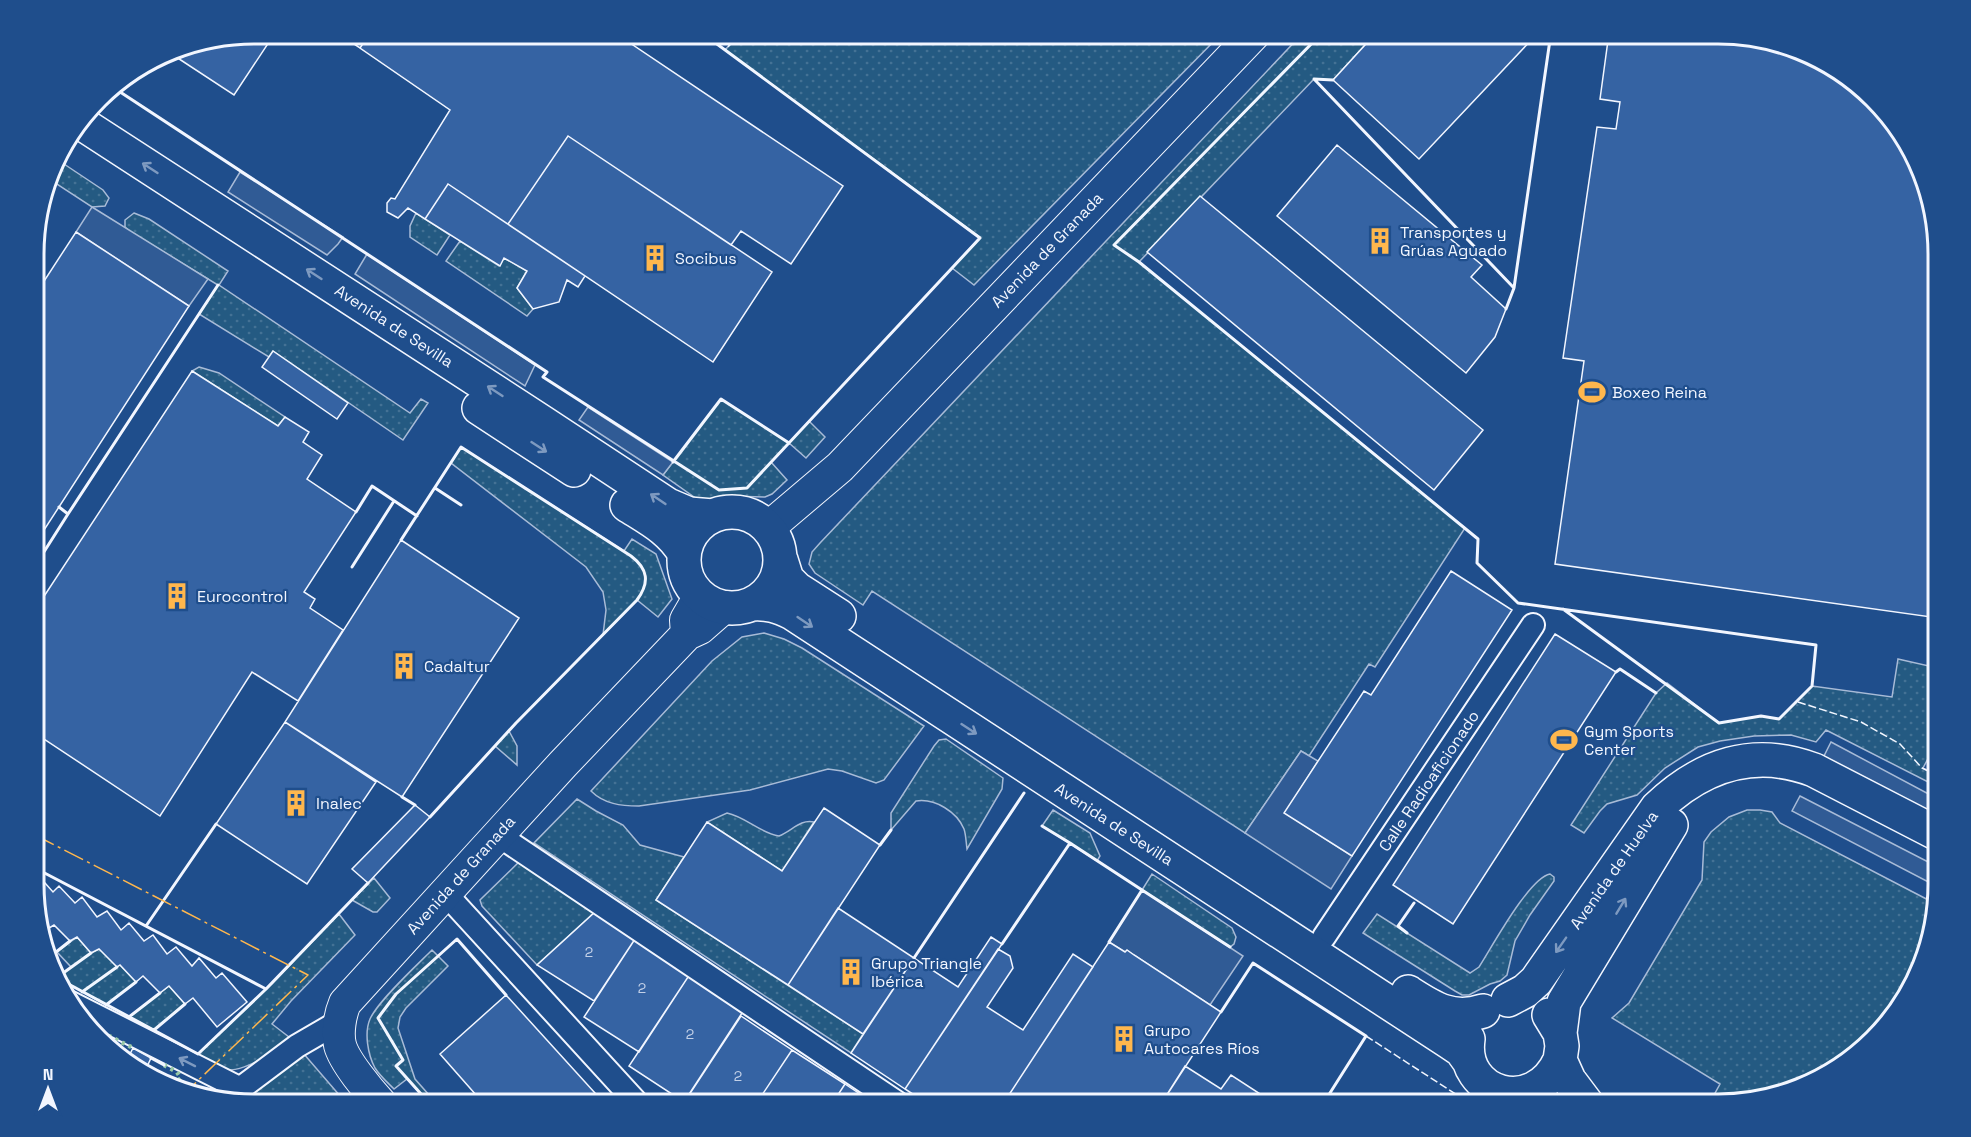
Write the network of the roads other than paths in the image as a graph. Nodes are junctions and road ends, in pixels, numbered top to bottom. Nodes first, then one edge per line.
1 (1244, 44) edge
2 (87, 127) edge
3 (75, 144) edge
4 (712, 516) junction
5 (776, 545) junction
6 (684, 553) junction
7 (725, 602) junction
8 (1533, 625) dead end
9 (1927, 828) edge
10 (498, 835) junction
11 (1927, 850) edge
12 (445, 893) junction
13 (1324, 936) junction
14 (1495, 1006) junction
15 (89, 1014) edge
16 (340, 1021) junction
17 (1560, 1046) junction
18 (1469, 1060) junction
19 (229, 1092) edge
20 (234, 1093) edge
21 (1507, 1093) edge
22 (1534, 1093) edge
23 (1579, 1093) edge
24 (372, 1094) edge
25 (629, 1094) edge
26 (882, 1094) edge

1 - 5 street, Avenida de Granada
4 -> 2 main road, Avenida de Sevilla
3 -> 6 main road, Avenida de Sevilla
4 - 5 main road
4 - 6 main road
5 - 7 main road
5 - 13 main road, Avenida de Sevilla
6 - 7 main road
7 - 10 street, Avenida de Granada
7 -> 18 main road, Avenida de Sevilla
8 - 13 street, Calle Radioaficionado
9 -> 14 main road, Avenida de Huelva
10 - 12 street, Avenida de Granada
10 - 26 street
17 -> 11 main road, Avenida de Huelva
12 - 16 street, Avenida de Granada
12 - 25 street
13 - 14 main road, Avenida de Sevilla
14 - 17 main road
14 - 18 main road
19 -> 15 street
16 - 20 street
16 - 24 street
17 - 22 main road
17 - 23 main road
18 - 21 main road

